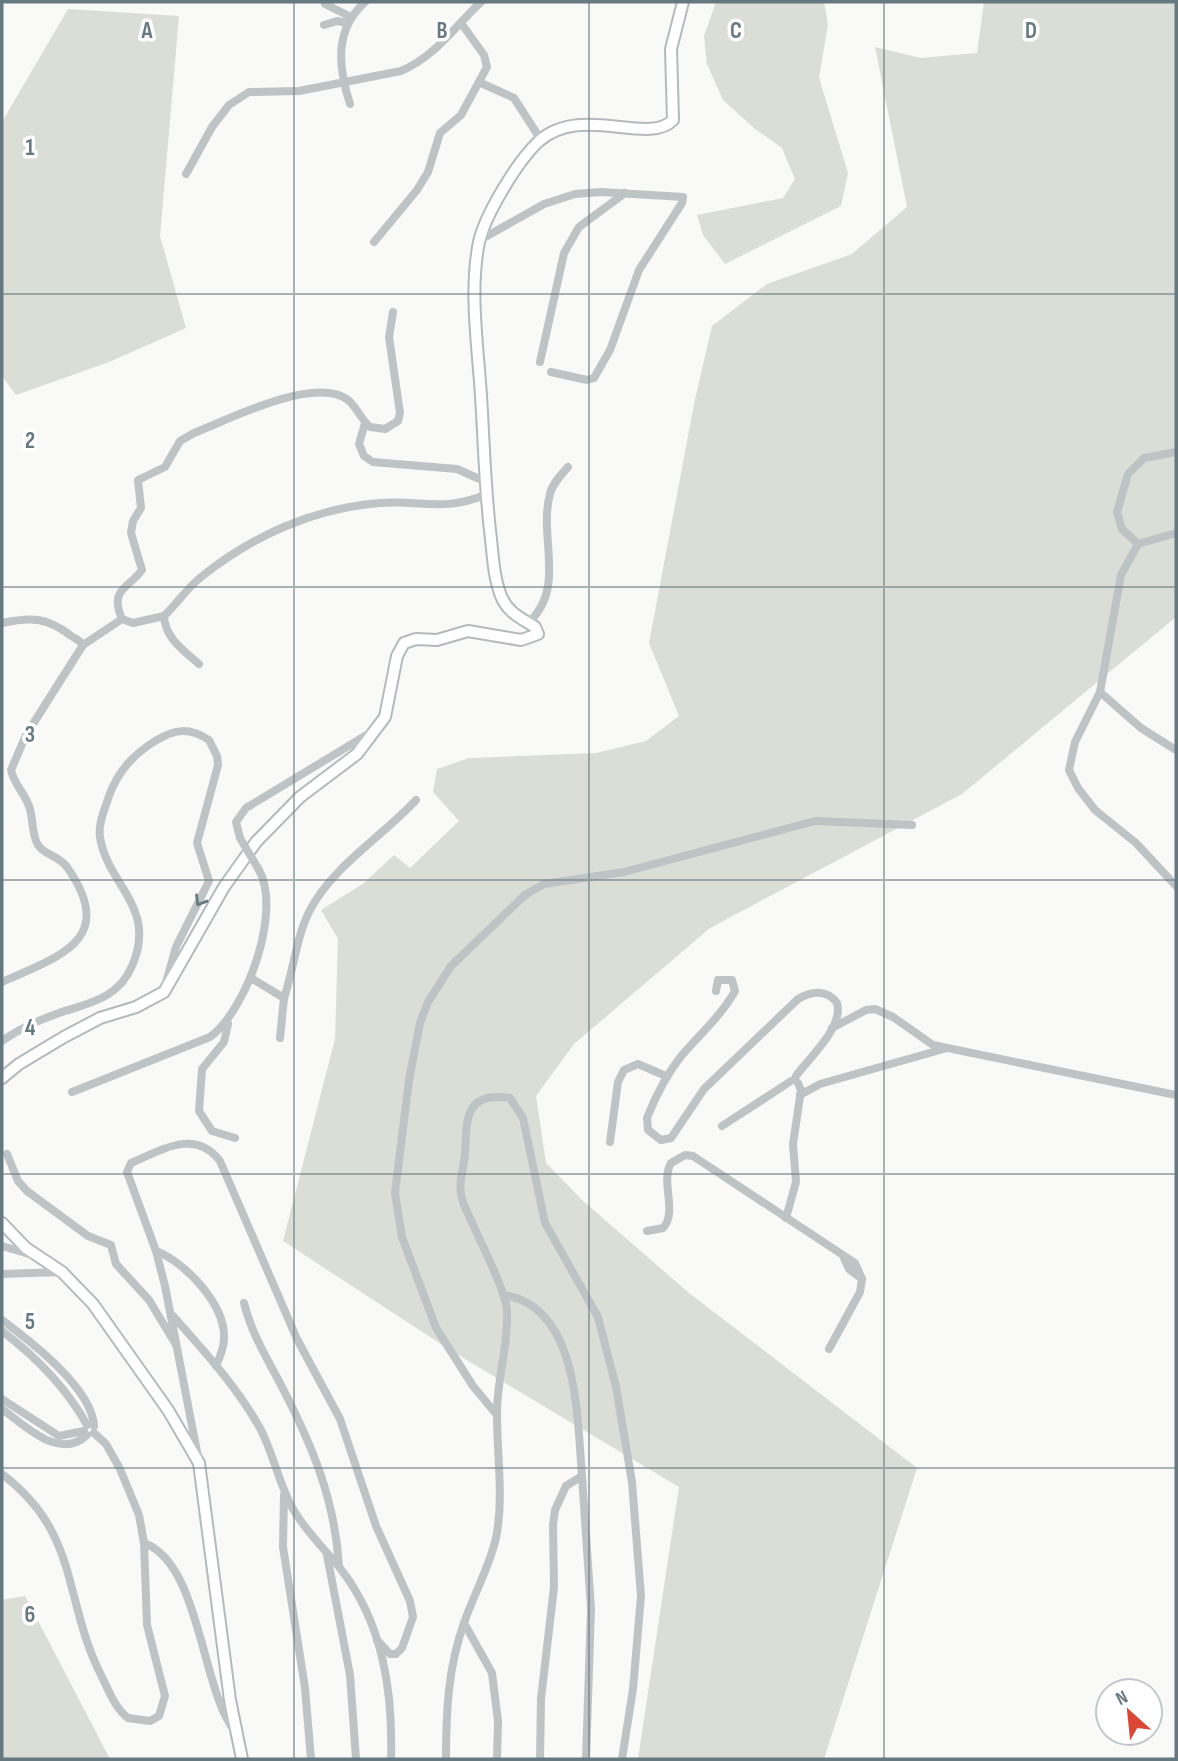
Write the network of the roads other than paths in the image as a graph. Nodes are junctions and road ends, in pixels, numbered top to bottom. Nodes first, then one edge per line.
1 (365, 2) edge
2 (481, 2) edge
3 (683, 2) edge
4 (325, 5) dead end
5 (349, 20) junction
6 (461, 23) junction
7 (324, 25) dead end
8 (343, 81) junction
9 (481, 83) junction
10 (350, 104) dead end
11 (541, 140) junction
12 (186, 174) dead end
13 (625, 193) junction
14 (480, 240) junction
15 (374, 242) dead end
16 (393, 312) dead end
17 (540, 362) dead end
18 (551, 372) dead end
19 (365, 423) junction
20 (1176, 452) edge
21 (568, 467) dead end
22 (484, 481) junction
23 (485, 495) junction
24 (1176, 533) edge
25 (1138, 544) junction
26 (164, 616) junction
27 (122, 619) junction
28 (2, 623) edge
29 (528, 624) junction
30 (83, 645) junction
31 (200, 664) dead end
32 (1100, 692) junction
33 (375, 730) junction
34 (1176, 750) edge
35 (416, 800) dead end
36 (912, 825) dead end
37 (1176, 886) edge
38 (251, 978) junction
39 (2, 982) edge
40 (716, 991) dead end
41 (164, 992) junction
42 (284, 998) junction
43 (229, 1021) junction
44 (832, 1028) junction
45 (280, 1038) dead end
46 (2, 1041) edge
47 (947, 1048) junction
48 (667, 1076) junction
49 (2, 1078) edge
50 (795, 1080) junction
51 (72, 1092) dead end
52 (800, 1095) junction
53 (1176, 1095) edge
54 (722, 1126) dead end
55 (234, 1138) dead end
56 (610, 1142) dead end
57 (7, 1154) dead end
58 (786, 1218) junction
59 (2, 1223) edge
60 (647, 1231) dead end
61 (2, 1246) edge
62 (156, 1251) junction
63 (37, 1256) junction
64 (62, 1272) junction
65 (2, 1274) edge
66 (503, 1295) junction
67 (244, 1303) dead end
68 (173, 1316) junction
69 (2, 1320) edge
70 (2, 1331) edge
71 (22, 1341) junction
72 (178, 1349) junction
73 (829, 1349) dead end
74 (216, 1366) junction
75 (76, 1388) junction
76 (67, 1394) junction
77 (2, 1399) edge
78 (2, 1409) edge
79 (497, 1415) junction
80 (89, 1430) junction
81 (200, 1464) junction
82 (2, 1474) edge
83 (582, 1476) junction
84 (285, 1493) junction
85 (144, 1543) junction
86 (327, 1555) junction
87 (339, 1566) junction
88 (464, 1623) junction
89 (377, 1640) junction
90 (236, 1732) junction
91 (242, 1759) edge
92 (311, 1759) edge
93 (356, 1759) edge
94 (391, 1759) edge
95 (446, 1759) edge
96 (497, 1759) edge
97 (540, 1759) edge
98 (586, 1759) edge
99 (622, 1759) edge

1 - 5 street
2 - 6 street
3 - 11 main road
4 - 5 street
5 - 7 street
5 - 8 street
6 - 8 street
6 - 9 street
8 - 10 street
8 - 12 street
9 - 11 street
9 - 15 street
11 - 14 main road
13 - 14 street
13 - 17 street
13 - 18 street
14 - 22 main road
16 - 19 street
19 - 22 street
19 - 27 street
20 - 25 street
21 - 29 street
22 - 23 main road
23 - 26 street
23 - 29 main road
24 - 25 street
25 - 32 street
26 - 27 street
26 - 31 street
27 - 30 street
28 - 30 street
29 - 33 main road
30 - 39 street
32 - 34 street
32 - 37 street
33 - 38 street, bridge
33 - 41 main road
35 - 42 street
36 - 79 street
38 - 42 street
38 - 43 street
40 - 48 street
46 -> 41 street
41 - 49 main road
42 - 45 street
43 - 51 street
43 - 55 street
44 - 47 street
44 - 48 street
44 - 50 street
47 - 52 street
47 - 53 street
48 - 56 street
50 - 52 street
50 - 54 street
52 - 58 street
57 - 72 street
58 - 60 street
58 - 73 street
59 - 63 main road
61 - 63 street
62 - 68 street
62 - 74 street
62 - 89 street
63 - 64 main road
64 - 65 street
64 - 81 main road
66 - 79 street
66 - 83 street
66 - 99 street
67 - 87 street
68 - 72 street
68 - 74 street
69 - 71 street
70 - 71 street
71 - 75 street
71 - 76 street
72 - 81 street
74 - 84 street
75 - 76 street
75 - 80 street
76 - 80 street
77 - 80 street
78 - 80 street
79 - 88 street
80 - 85 street
81 - 90 main road
82 - 85 street
83 - 97 street
83 - 98 street
84 - 86 street
84 - 92 street
85 - 90 street
86 - 87 street
86 - 93 street
87 - 89 street
88 - 95 street
88 - 96 street
89 - 94 street
90 - 91 main road

